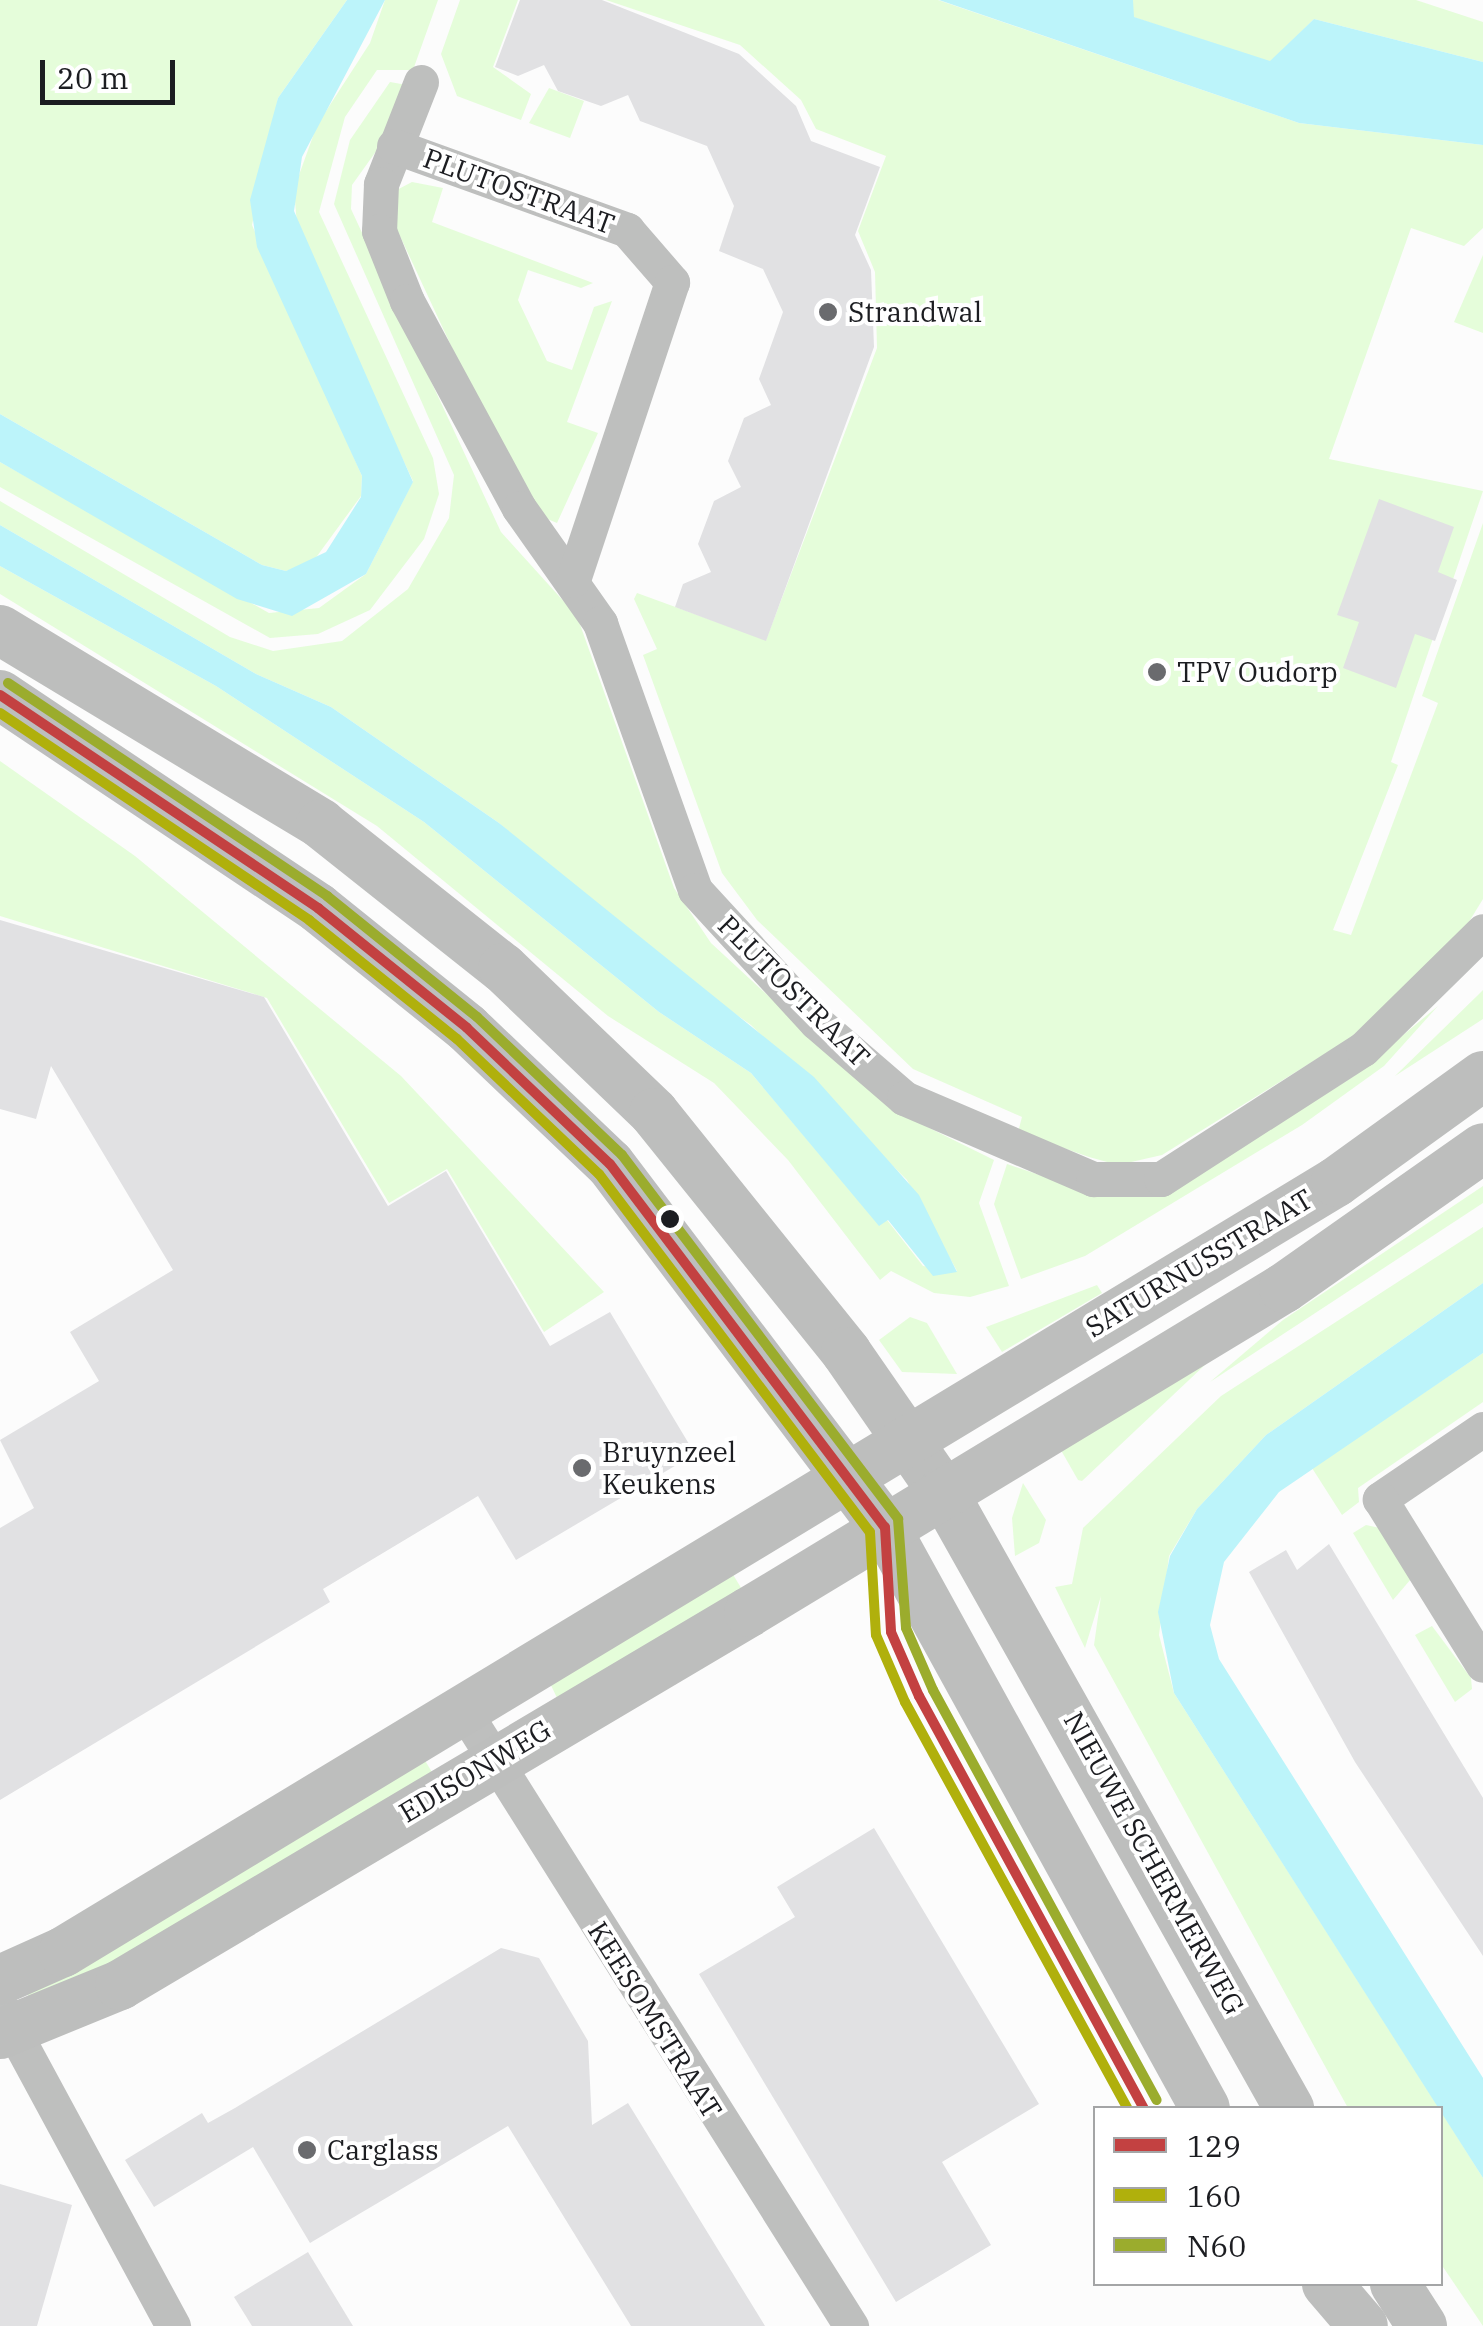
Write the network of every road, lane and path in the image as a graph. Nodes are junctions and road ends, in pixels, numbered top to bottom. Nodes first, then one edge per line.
1 (421, 82) dead end
2 (394, 146) junction
3 (572, 580) junction
4 (0, 630) edge
5 (0, 696) edge
6 (1483, 931) edge
7 (1483, 1076) edge
8 (1483, 1148) edge
9 (1483, 1428) edge
10 (906, 1436) junction
11 (850, 1472) junction
12 (943, 1492) junction
13 (885, 1526) junction
14 (1483, 1666) edge
15 (464, 1710) junction
16 (494, 1759) junction
17 (0, 1980) edge
18 (3, 2025) edge
19 (1204, 2106) edge
20 (1288, 2106) edge
21 (1329, 2286) edge
22 (1396, 2286) edge
23 (174, 2326) edge
24 (851, 2326) edge
25 (1363, 2326) edge
26 (1422, 2326) edge

1 - 2 street
2 - 3 street, PLUTOSTRAAT
2 - 3 street, PLUTOSTRAAT
3 - 6 street, PLUTOSTRAAT
4 - 10 main road, NIEUWE SCHERMERWEG
5 - 11 main road
7 - 10 main road, SATURNUSSTRAAT
8 - 12 main road
9 - 14 street
10 - 11 main road, EDISONWEG
10 - 12 main road, NIEUWE SCHERMERWEG
11 - 13 main road
11 - 15 main road, EDISONWEG
12 - 13 main road, EDISONWEG
12 - 20 main road, NIEUWE SCHERMERWEG
13 - 16 main road, EDISONWEG
13 - 19 main road
15 - 16 street, KEESOMSTRAAT
15 - 17 main road, EDISONWEG
16 - 18 main road, EDISONWEG
16 - 24 street, KEESOMSTRAAT
18 - 23 street
21 - 25 main road
22 - 26 main road

